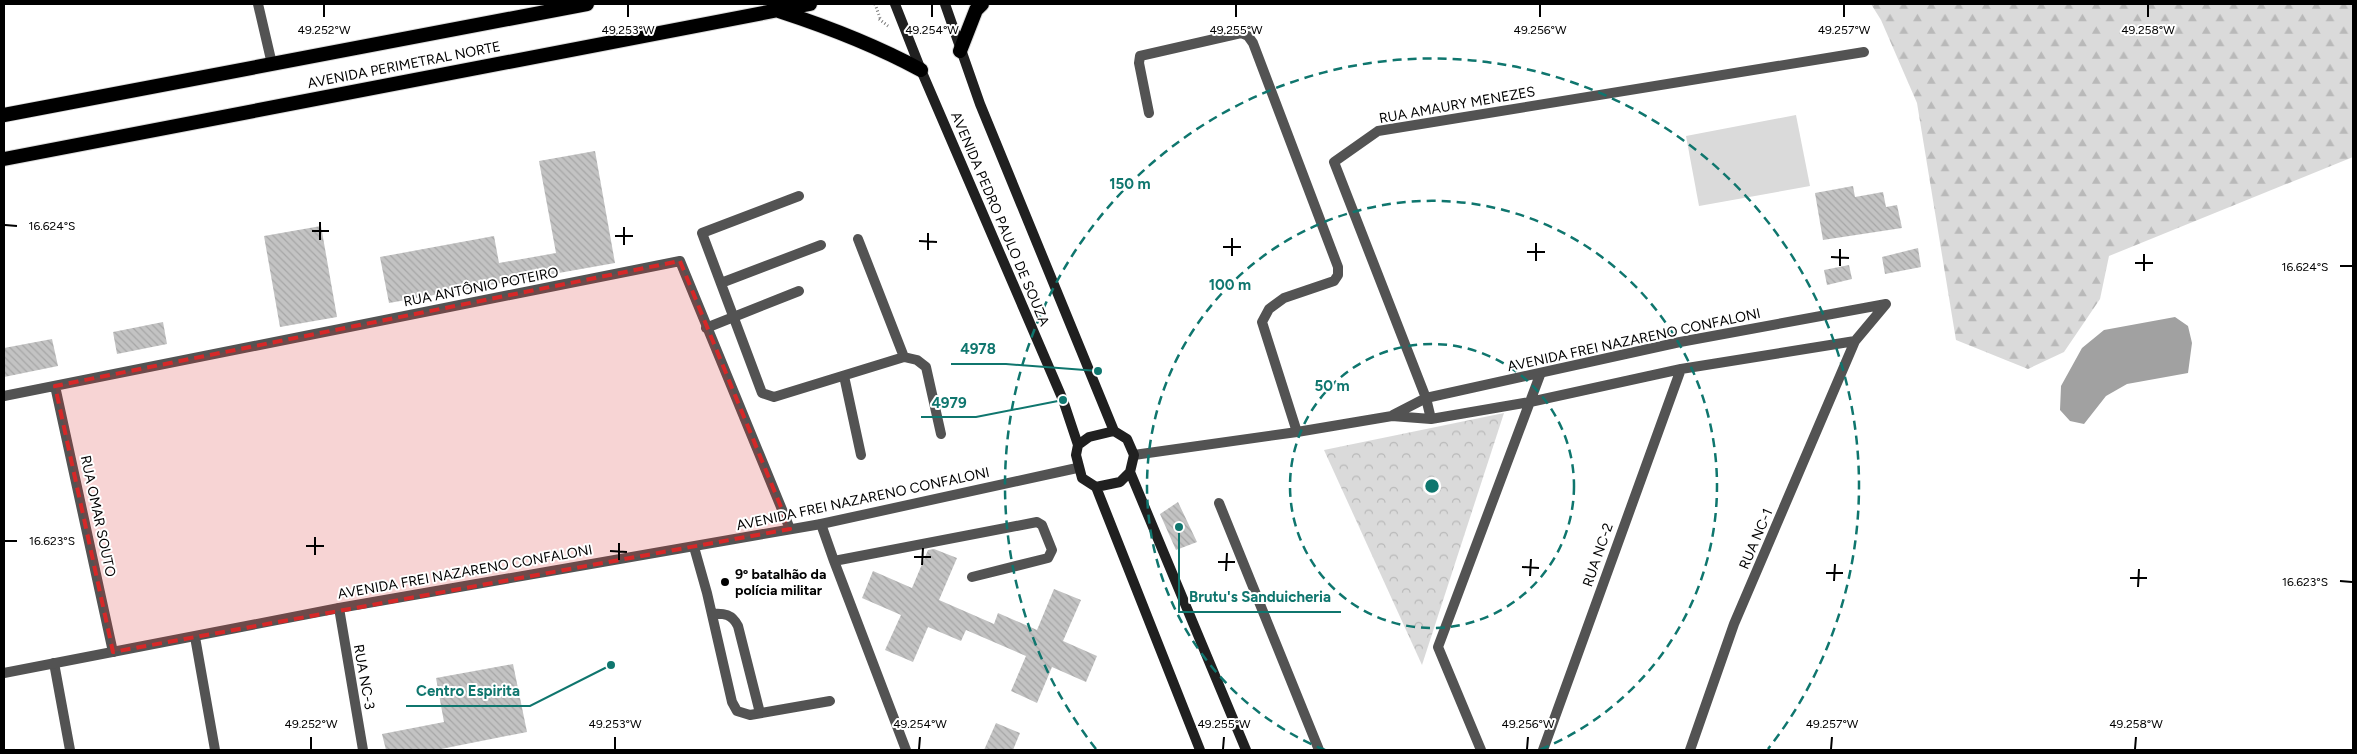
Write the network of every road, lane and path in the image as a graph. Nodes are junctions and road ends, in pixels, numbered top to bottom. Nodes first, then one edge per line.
1 (258, 4) edge
2 (588, 4) edge
3 (810, 4) edge
4 (895, 4) edge
5 (945, 4) edge
6 (982, 4) edge
7 (562, 6) edge
8 (776, 10) junction
9 (960, 51) junction
10 (1864, 52) dead end
11 (272, 64) junction
12 (921, 70) junction
13 (1149, 113) dead end
14 (4, 115) edge
15 (4, 160) edge
16 (799, 196) dead end
17 (858, 239) dead end
18 (821, 245) dead end
19 (721, 283) junction
20 (799, 291) dead end
21 (1886, 304) joint
22 (734, 317) junction
23 (706, 328) junction
24 (1855, 341) junction
25 (904, 357) junction
26 (1681, 369) junction
27 (1540, 375) junction
28 (844, 376) junction
29 (55, 386) junction
30 (4, 396) edge
31 (1426, 398) junction
32 (1530, 402) junction
33 (1392, 416) junction
34 (1431, 419) junction
35 (1114, 431) junction
36 (1297, 432) junction
37 (941, 434) dead end
38 (1078, 445) junction
39 (862, 455) dead end
40 (1134, 455) junction
41 (1077, 468) junction
42 (1130, 472) junction
43 (1096, 487) junction
44 (1219, 503) dead end
45 (821, 524) junction
46 (790, 529) junction
47 (694, 547) junction
48 (834, 561) junction
49 (972, 577) dead end
50 (339, 608) junction
51 (712, 614) junction
52 (195, 637) junction
53 (113, 652) junction
54 (54, 663) junction
55 (4, 673) edge
56 (830, 701) dead end
57 (760, 714) junction
58 (70, 750) edge
59 (215, 750) edge
60 (363, 750) edge
61 (906, 750) edge
62 (1200, 750) edge
63 (1246, 750) edge
64 (1319, 750) edge
65 (1481, 750) edge
66 (1543, 750) edge
67 (1690, 750) edge

1 - 11 street
2 - 7 highway, AVENIDA PERIMETRAL NORTE
3 - 8 highway, AVENIDA PERIMETRAL NORTE
4 - 12 main road, AVENIDA PEDRO PAULO DE SOUZA
5 - 9 main road, AVENIDA PEDRO PAULO DE SOUZA
6 - 9 highway
7 - 11 highway, AVENIDA PERIMETRAL NORTE
8 - 12 highway
8 - 15 highway, AVENIDA PERIMETRAL NORTE
9 - 35 main road, AVENIDA PEDRO PAULO DE SOUZA
10 - 31 street, RUA AMAURY MENEZES
11 - 14 highway, AVENIDA PERIMETRAL NORTE
12 - 38 main road, AVENIDA PEDRO PAULO DE SOUZA
13 - 36 street
16 - 19 street
17 - 25 street
18 - 19 street
19 - 22 street
20 - 22 street
21 - 24 street, RUA NC-1
21 - 27 street, AVENIDA FREI NAZARENO CONFALONI
22 - 23 street
22 - 28 street
23 - 29 street, RUA ANTÔNIO POTEIRO
23 - 46 street, RUA ANTÔNIO POTEIRO
24 - 26 street, AVENIDA FREI NAZARENO CONFALONI
24 - 67 street, RUA NC-1
25 - 28 street
25 - 37 street
26 - 32 street, AVENIDA FREI NAZARENO CONFALONI
26 - 66 street, RUA NC-2
27 - 31 street, AVENIDA FREI NAZARENO CONFALONI
27 - 32 street
28 - 39 street
29 - 30 street, RUA ANTÔNIO POTEIRO
29 - 53 street, RUA OMAR SOUTO
31 - 33 street, AVENIDA FREI NAZARENO CONFALONI
31 - 34 street, RUA AMAURY MENEZES
32 - 34 street, AVENIDA FREI NAZARENO CONFALONI
32 - 65 street
33 - 34 street, AVENIDA FREI NAZARENO CONFALONI
33 - 36 street, AVENIDA FREI NAZARENO CONFALONI
35 - 38 main road
35 - 40 main road
36 - 40 street, AVENIDA FREI NAZARENO CONFALONI
38 - 41 main road
40 - 42 main road
41 - 43 main road
41 - 45 street, AVENIDA FREI NAZARENO CONFALONI
42 - 43 main road
42 - 63 main road
43 - 62 main road
44 - 64 street
45 - 46 street, AVENIDA FREI NAZARENO CONFALONI
45 - 48 street
46 - 47 street, AVENIDA FREI NAZARENO CONFALONI
47 - 50 street, AVENIDA FREI NAZARENO CONFALONI
47 - 51 street
48 - 49 street
48 - 61 street
50 - 52 street, AVENIDA FREI NAZARENO CONFALONI
50 - 60 street, RUA NC-3
51 - 57 street
51 - 57 street
52 - 53 street, AVENIDA FREI NAZARENO CONFALONI
52 - 59 street
53 - 54 street, AVENIDA FREI NAZARENO CONFALONI
54 - 55 street, AVENIDA FREI NAZARENO CONFALONI
54 - 58 street
56 - 57 street

